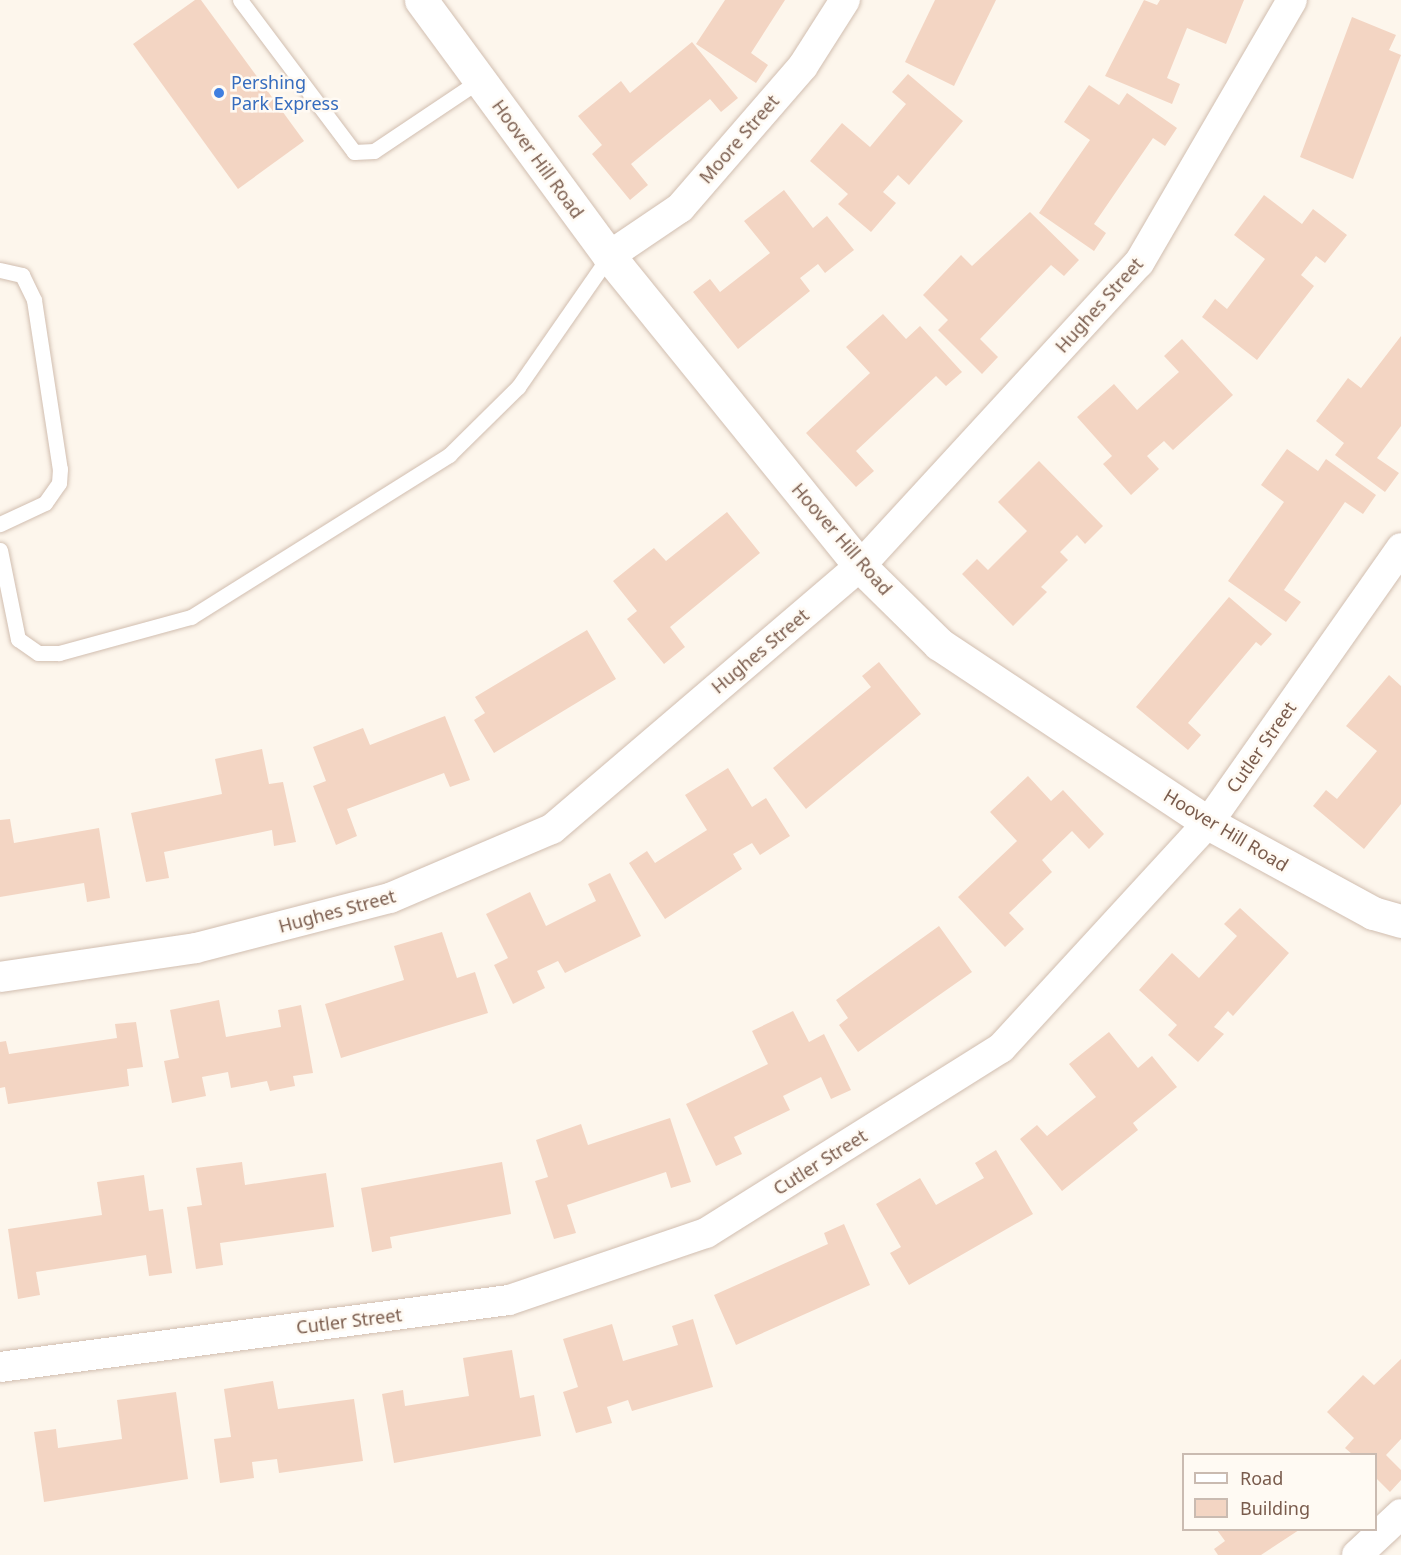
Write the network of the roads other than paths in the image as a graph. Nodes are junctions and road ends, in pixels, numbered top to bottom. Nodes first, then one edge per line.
1 (240, 0) edge
2 (421, 0) edge
3 (845, 0) edge
4 (1292, 0) edge
5 (480, 80) junction
6 (609, 255) junction
7 (0, 270) edge
8 (0, 524) edge
9 (1401, 548) edge
10 (0, 550) edge
11 (860, 566) junction
12 (1208, 823) junction
13 (1401, 921) edge
14 (0, 977) edge
15 (0, 1367) edge
16 (1401, 1514) edge
17 (1357, 1555) edge

1 - 5 lane
2 - 5 street, Hoover Hill Road
3 - 6 street, Moore Street
4 - 11 street, Hughes Street
5 - 6 street, Hoover Hill Road
6 - 10 lane
6 - 11 street, Hoover Hill Road
7 - 8 lane
9 - 12 street, Cutler Street
11 - 12 street, Hoover Hill Road
11 - 14 street, Hughes Street
12 - 13 street, Hoover Hill Road
12 - 15 street, Cutler Street
16 - 17 street

